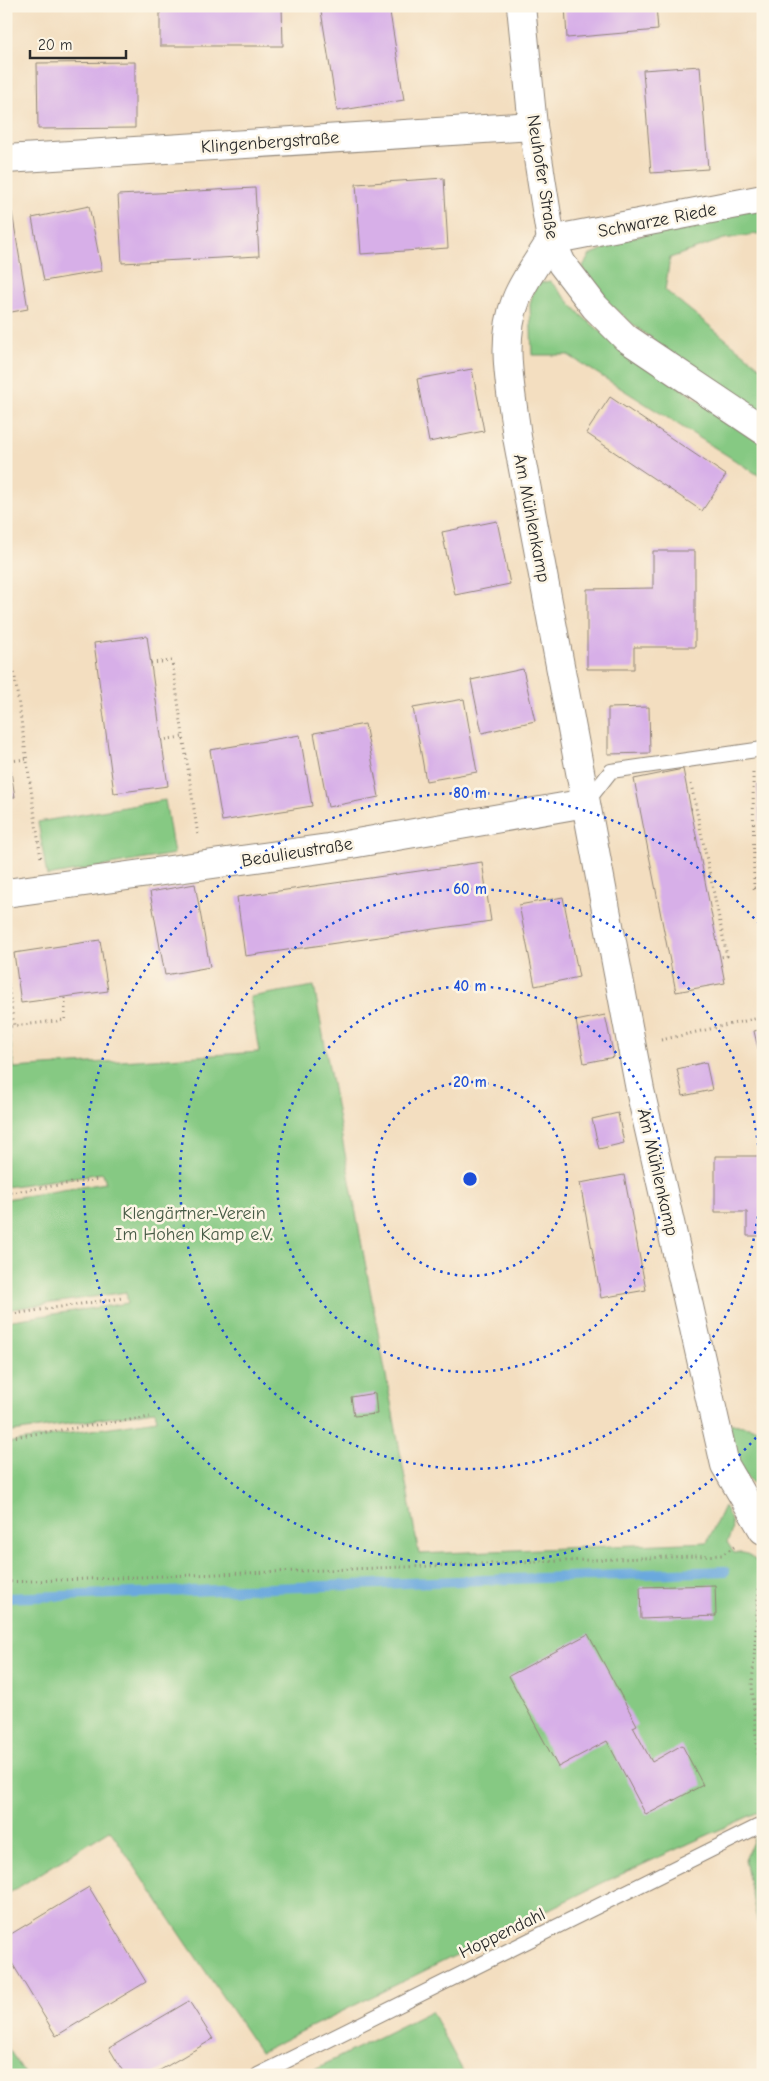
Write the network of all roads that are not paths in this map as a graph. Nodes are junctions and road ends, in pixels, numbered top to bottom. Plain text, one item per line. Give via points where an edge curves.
1 (521, 6) edge
2 (533, 126) junction
3 (6, 159) edge
4 (763, 199) edge
5 (551, 240) junction
6 (763, 430) edge
7 (758, 750) edge
8 (586, 803) junction
9 (6, 893) edge
10 (762, 1541) edge
11 (763, 1824) edge
12 (258, 2075) edge

1 - 2 street, Neuhofer Straße
2 - 3 street, Klingenbergstraße
2 - 5 street, Neuhofer Straße
4 - 5 street, Schwarze Riede
5 - 6 street, Neuhofer Straße via 562,264 595,307 626,338
5 - 8 street, Am Mühlenkamp via 516,300 508,334 508,354 517,437
7 - 8 lane via 612,771
8 - 9 street, Beaulieustraße via 328,848
8 - 10 street, Am Mühlenkamp via 631,1046 725,1465
11 - 12 lane, Hoppendahl

